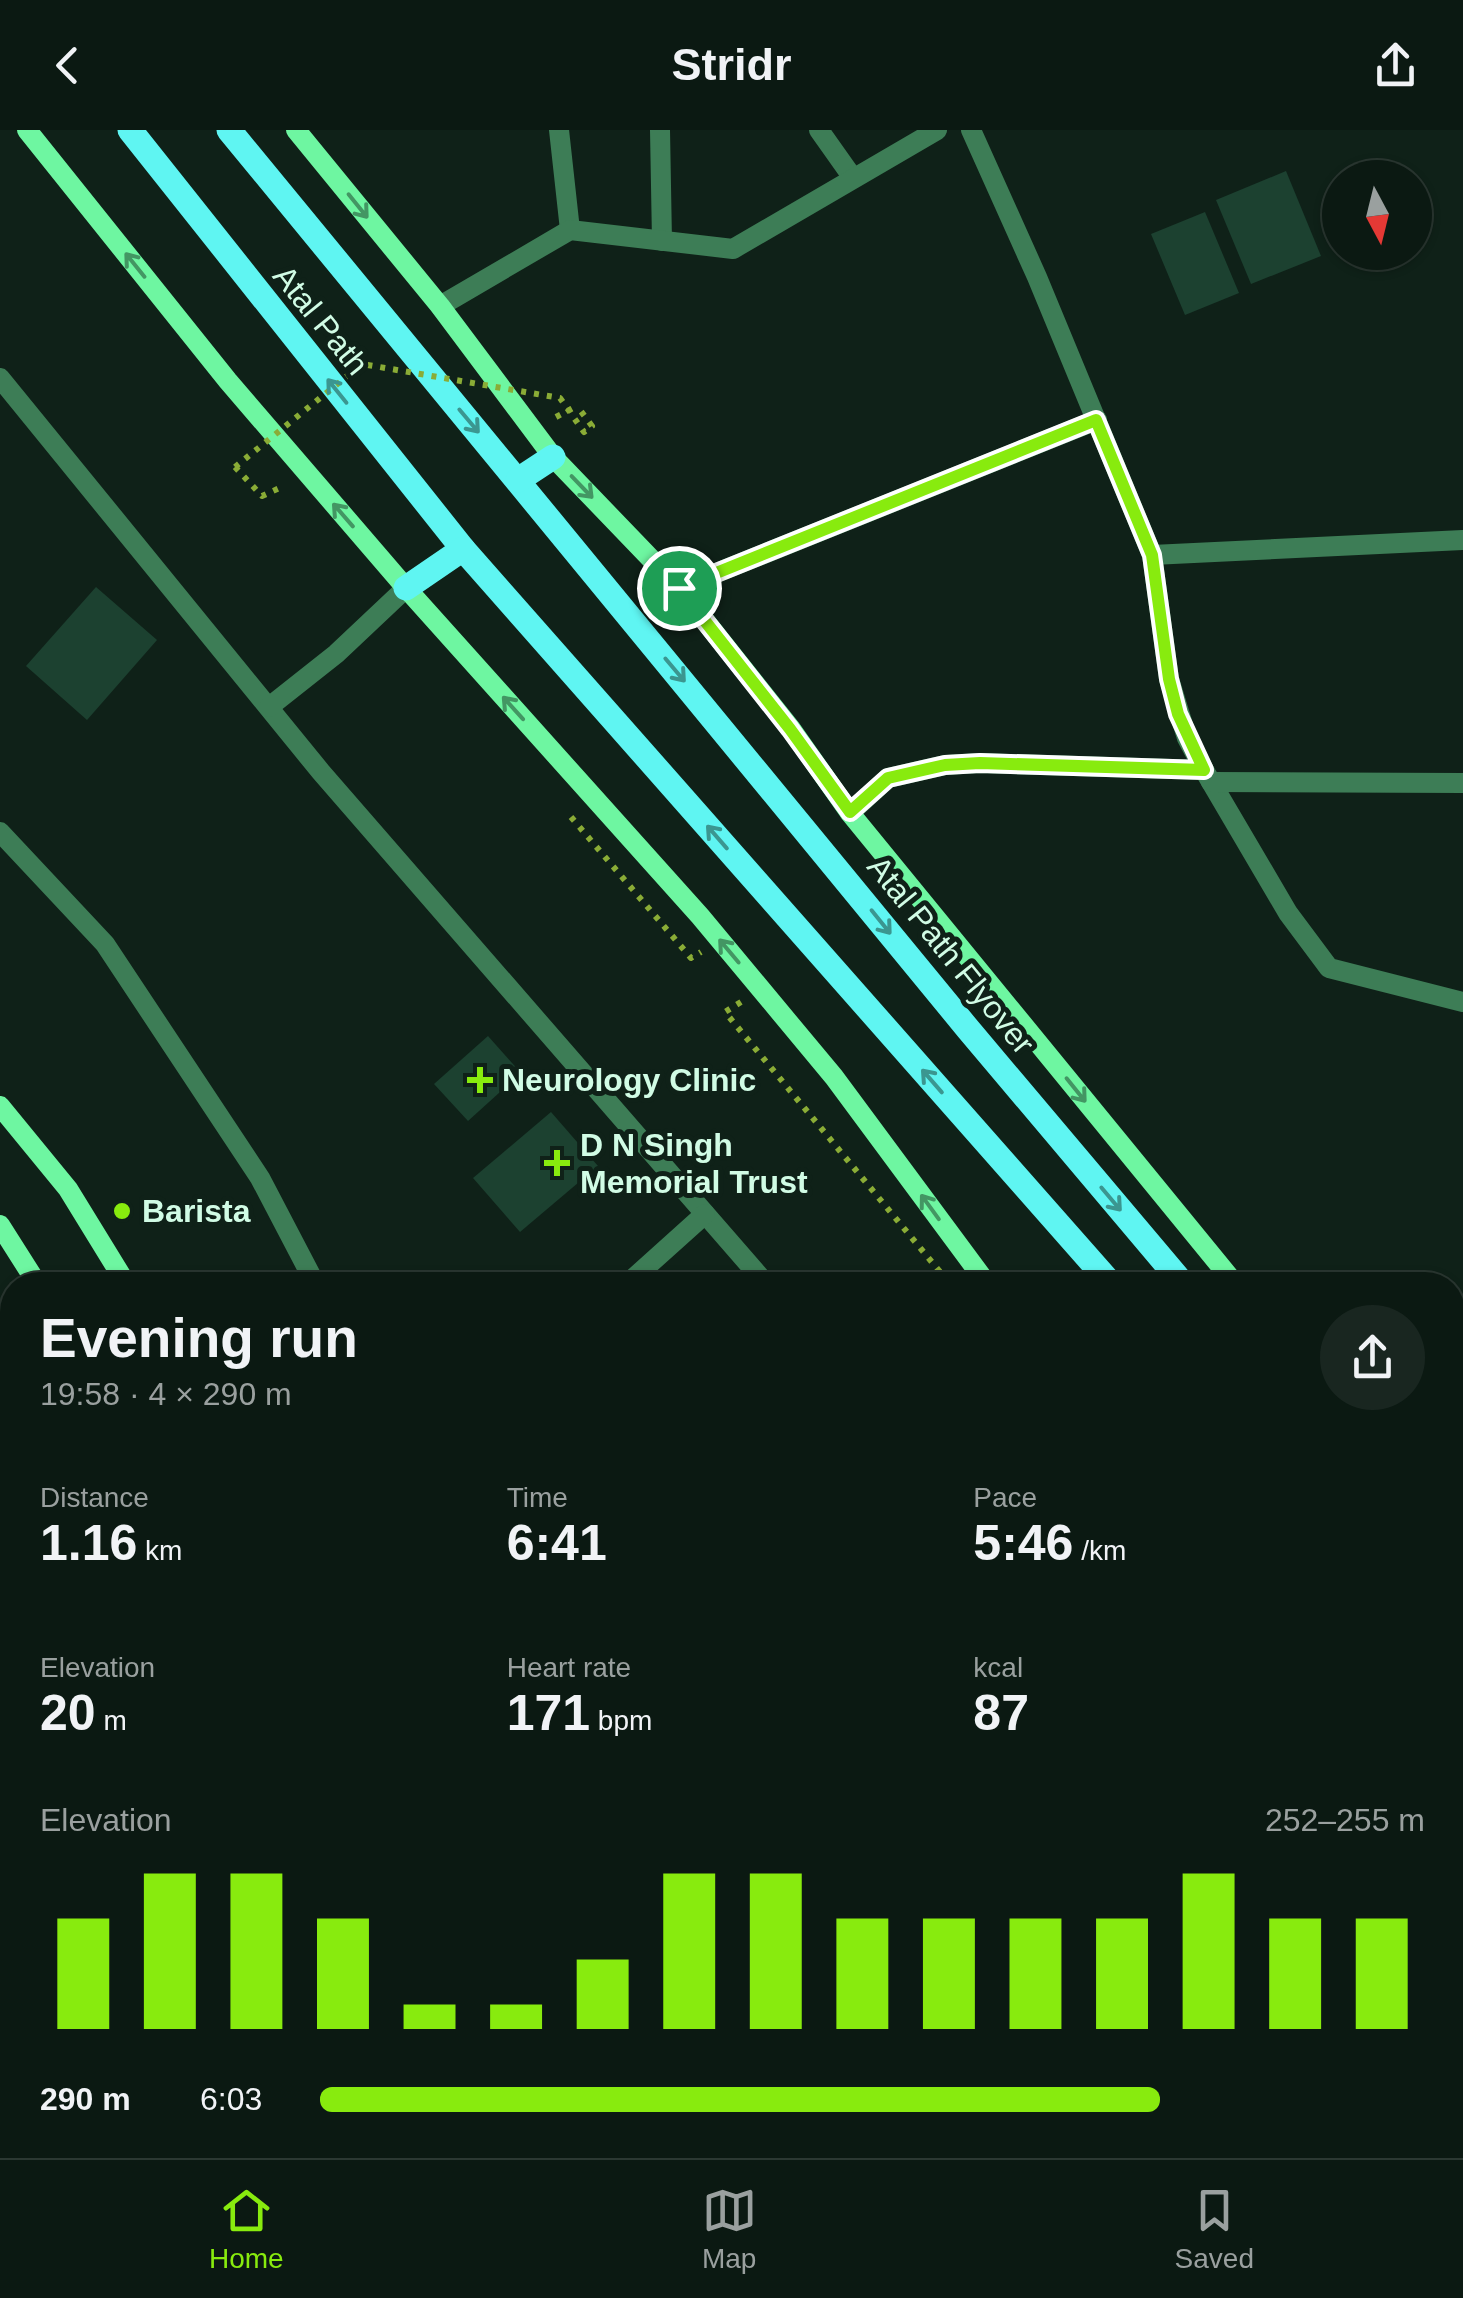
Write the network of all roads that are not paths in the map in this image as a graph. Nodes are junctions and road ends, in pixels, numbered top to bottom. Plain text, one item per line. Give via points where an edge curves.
1 (27, 130) edge
2 (130, 130) edge
3 (229, 130) edge
4 (296, 130) edge
5 (559, 130) edge
6 (660, 130) edge
7 (819, 130) edge
8 (937, 130) edge
9 (970, 130) edge
10 (853, 178) junction
11 (570, 230) junction
12 (662, 241) junction
13 (440, 306) junction
14 (0, 378) edge
15 (1096, 420) junction
16 (553, 457) junction
17 (518, 480) junction
18 (1463, 540) edge
19 (463, 549) junction
20 (1152, 555) junction
21 (406, 588) junction
22 (679, 588) junction
23 (269, 707) junction
24 (1208, 776) junction
25 (1463, 784) edge
26 (850, 812) junction
27 (0, 832) edge
28 (1463, 1002) edge
29 (0, 1106) edge
30 (705, 1214) junction
31 (0, 1225) edge
32 (30, 1272) edge
33 (119, 1272) edge
34 (309, 1272) edge
35 (640, 1272) edge
36 (756, 1272) edge
37 (978, 1272) edge
38 (1101, 1272) edge
39 (1173, 1272) edge
40 (1225, 1272) edge

21 -> 1 street via 228,382
19 -> 2 main road, Atal Path
3 -> 17 main road, Atal Path
4 -> 13 street
5 - 11 street
6 - 12 street
7 - 10 street
8 - 10 street
9 - 15 street
10 - 12 street via 733,249
11 - 12 street
11 - 13 street
13 - 16 street
14 - 23 street
15 - 20 street
15 - 22 street
16 - 17 main road
16 -> 22 street
17 -> 39 main road, Atal Path Flyover
18 - 20 street
19 - 21 main road
38 -> 19 main road
20 - 24 street via 1169,679
21 - 23 street
37 -> 21 street via 834,1077 700,916
22 - 26 street
23 - 30 street
24 - 25 street
24 - 26 street via 945,765 888,778
24 - 28 street via 1288,913 1329,968
26 -> 40 street
27 - 34 street via 105,944 260,1178
29 - 33 street via 68,1189
30 - 35 street
30 - 36 street
31 - 32 street

